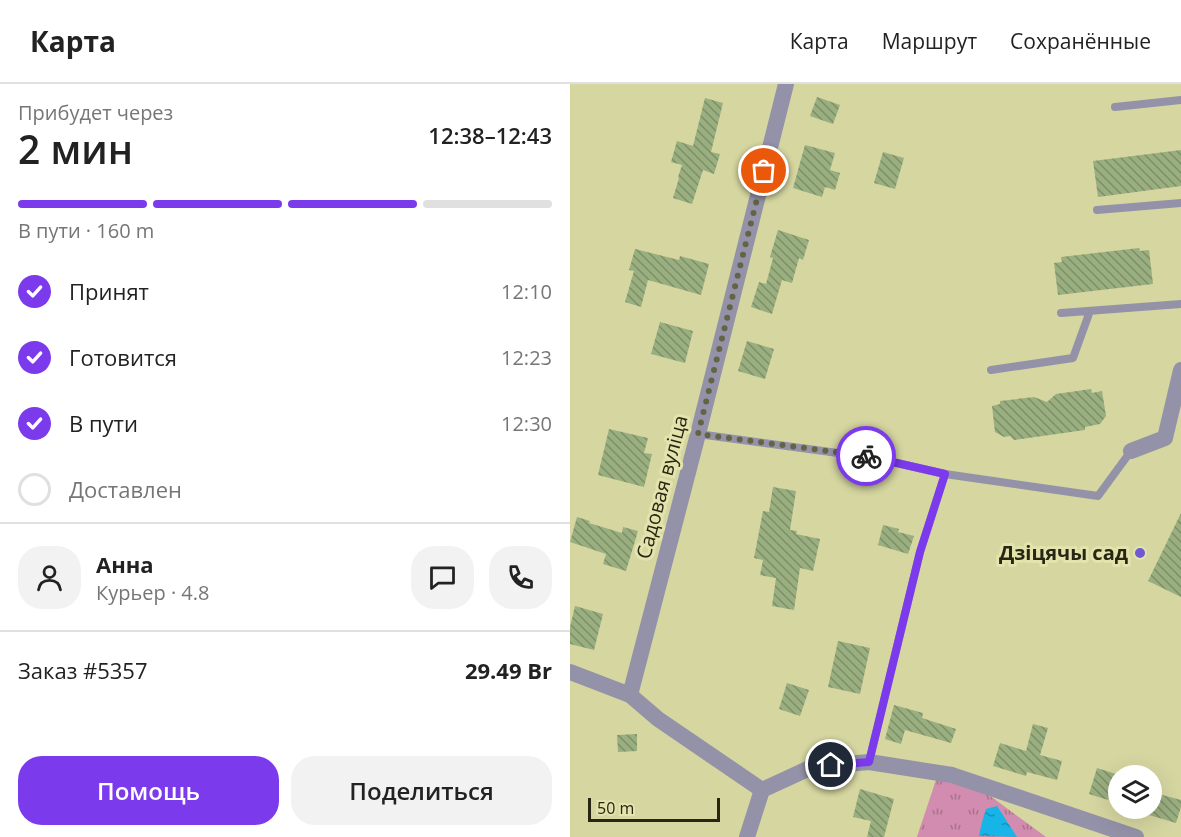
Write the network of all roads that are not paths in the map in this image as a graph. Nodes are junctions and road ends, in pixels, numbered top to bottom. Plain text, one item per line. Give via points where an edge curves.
1 (786, 84) edge
2 (1181, 100) edge
3 (1115, 106) dead end
4 (1181, 203) edge
5 (1097, 210) dead end
6 (1181, 304) edge
7 (1090, 311) junction
8 (1061, 313) dead end
9 (991, 370) dead end
10 (1181, 370) edge
11 (698, 434) junction
12 (1131, 451) joint
13 (945, 474) junction
14 (570, 672) edge
15 (630, 695) junction
16 (869, 762) junction
17 (762, 790) junction
18 (747, 837) edge
19 (1136, 837) edge

1 - 11 street, Садовая вуліца
2 - 3 lane
4 - 5 lane
6 - 7 lane
7 - 8 lane
7 - 9 lane via 1073,358
10 - 12 street via 1165,438
11 - 13 lane via 876,458
11 - 15 street, Садовая вуліца
12 - 13 lane via 1098,496
13 - 16 lane via 920,552
14 - 15 street
15 - 17 street via 658,719
16 - 17 street via 812,767
16 - 19 street via 952,775
17 - 18 street

